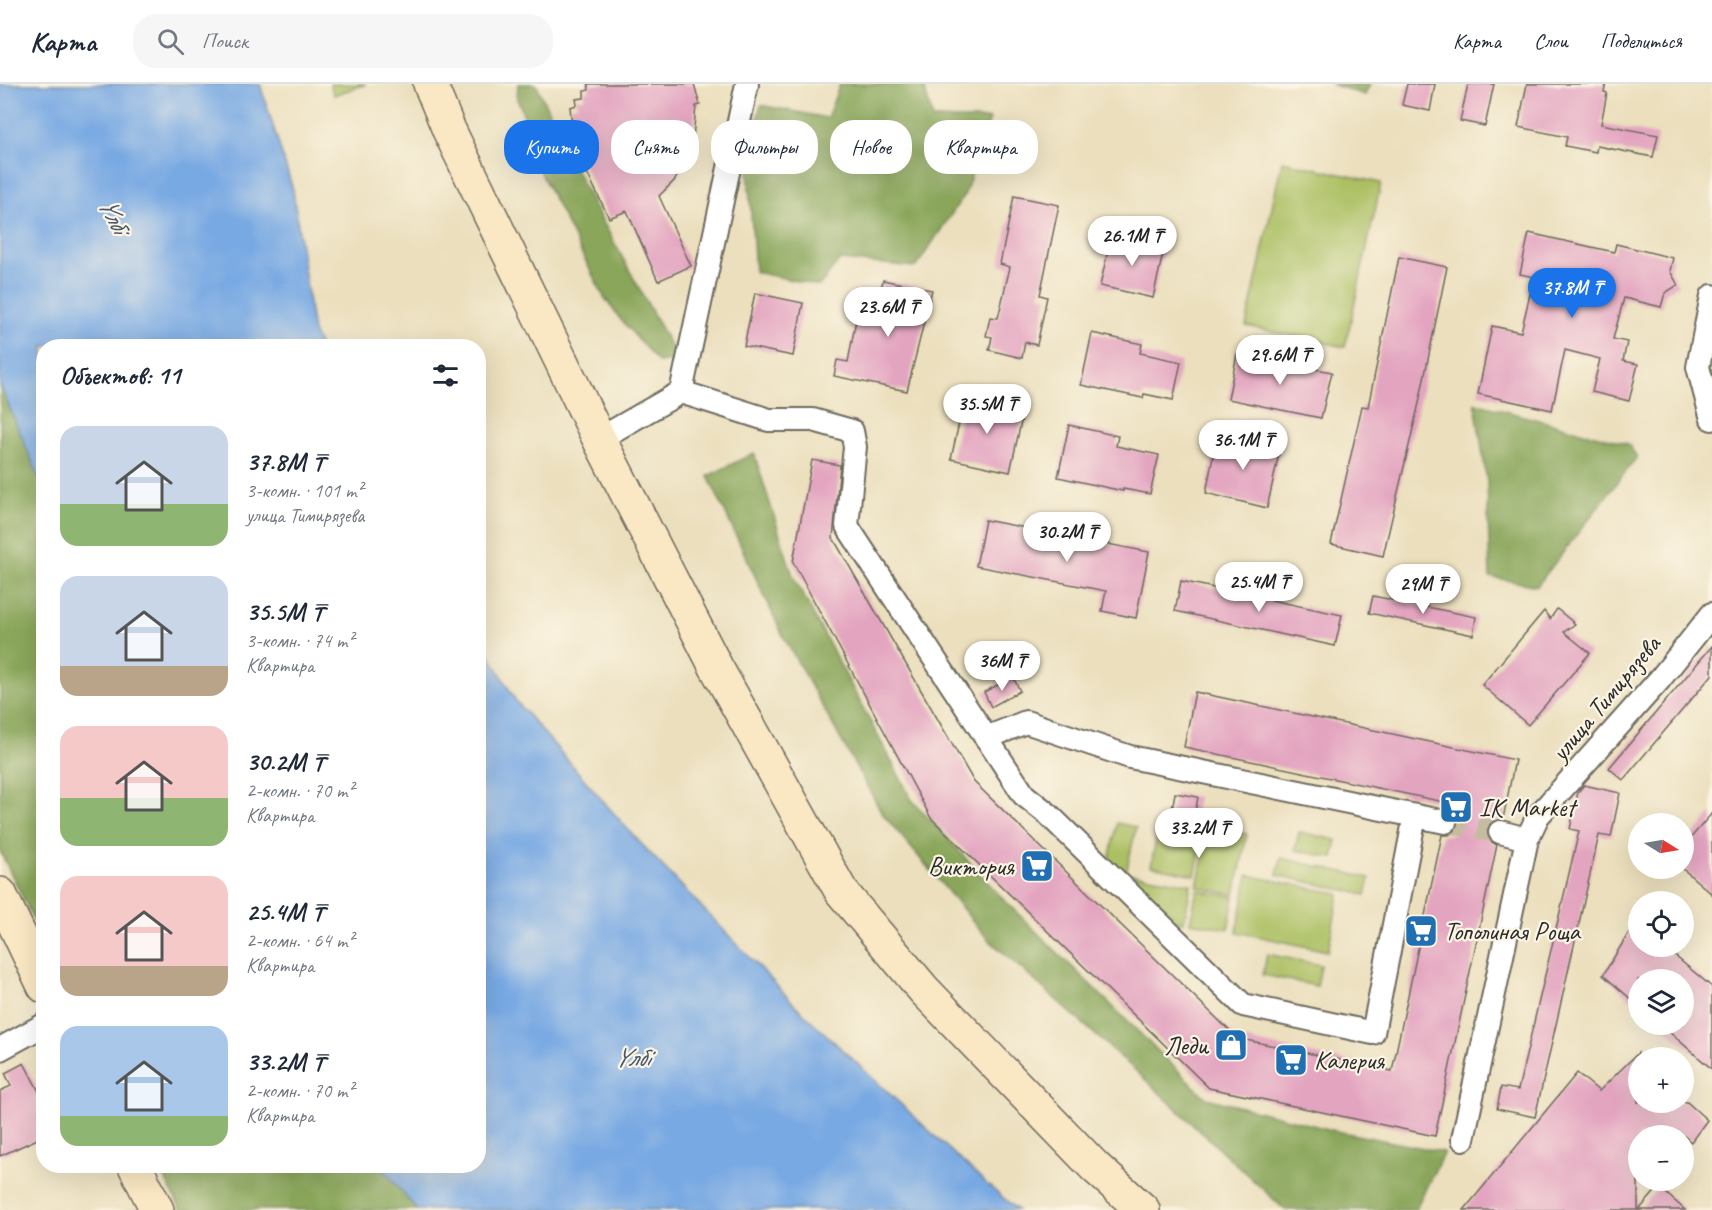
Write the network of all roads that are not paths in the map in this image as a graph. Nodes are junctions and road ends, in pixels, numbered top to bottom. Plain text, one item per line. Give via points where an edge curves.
1 (430, 84) edge
2 (747, 84) edge
3 (1712, 296) edge
4 (681, 392) junction
5 (1712, 418) edge
6 (599, 439) junction
7 (1712, 614) edge
8 (986, 738) junction
9 (1415, 816) junction
10 (1445, 822) tunnel mouth
11 (1500, 832) tunnel mouth
12 (1527, 839) junction
13 (0, 894) edge
14 (36, 969) edge
15 (36, 1029) edge
16 (0, 1049) edge
17 (1464, 1139) dead end
18 (138, 1173) edge
19 (157, 1210) edge
20 (1143, 1210) edge

1 - 6 main road
2 - 4 street
3 - 5 street via 1698,367
4 - 6 street
4 - 8 street via 770,420 813,420 852,431 855,447 848,526
6 - 20 main road via 716,667 841,891 924,990 1095,1167
7 - 12 street, улица Тимирязева via 1660,679 1538,816
8 - 9 street via 1026,722 1130,757
8 - 9 street via 1024,795 1243,1005 1373,1032
9 - 10 street
11 - 12 street
12 - 17 street, улица Тимирязева
13 - 14 main road
15 - 16 street
18 - 19 main road

